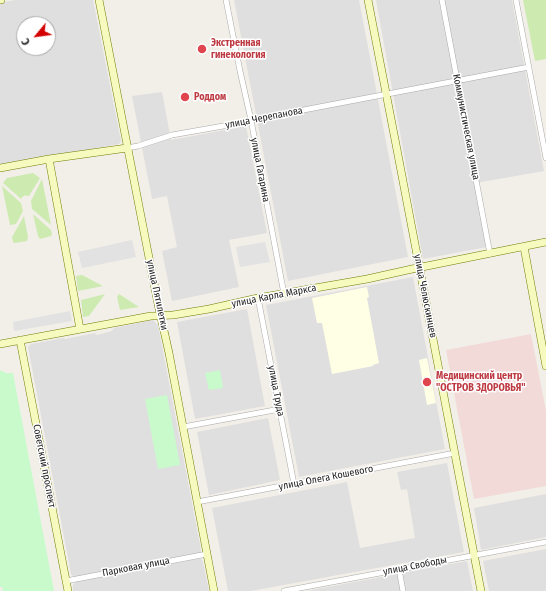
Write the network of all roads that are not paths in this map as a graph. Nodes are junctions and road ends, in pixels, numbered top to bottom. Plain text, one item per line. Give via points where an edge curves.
1 (99, 0) edge
2 (226, 0) edge
3 (368, 0) edge
4 (442, 0) edge
5 (516, 0) edge
6 (529, 67) junction
7 (457, 81) junction
8 (386, 94) junction
9 (251, 120) junction
10 (127, 148) junction
11 (546, 158) edge
12 (49, 159) junction
13 (0, 168) edge
14 (546, 242) edge
15 (524, 246) junction
16 (490, 254) junction
17 (420, 268) junction
18 (284, 294) junction
19 (258, 298) junction
20 (160, 316) junction
21 (80, 329) junction
22 (20, 340) junction
23 (0, 344) edge
24 (546, 366) edge
25 (280, 409) junction
26 (183, 427) junction
27 (455, 453) junction
28 (294, 484) junction
29 (197, 502) junction
30 (546, 542) edge
31 (207, 554) junction
32 (475, 555) junction
33 (399, 570) junction
34 (66, 581) junction
35 (68, 591) edge
36 (214, 591) edge
37 (284, 591) edge
38 (403, 591) edge
39 (481, 591) edge

1 - 10 main road, улица Пятилетки
2 - 9 street, улица Гагарина
3 - 8 main road, улица Челюскинцев
4 - 7 street, Коммунистическая улица
5 - 6 street
6 - 7 street, улица Черепанова
6 - 11 street
7 - 8 street, улица Черепанова
7 - 16 street, Коммунистическая улица
8 - 9 street, улица Черепанова
8 - 17 main road, улица Челюскинцев
9 - 10 street, улица Черепанова via 172,135
9 - 18 street, улица Гагарина
10 - 12 main road, улица Черепанова
10 - 20 main road, улица Пятилетки
12 - 13 main road, улица Черепанова
12 - 21 main road
14 - 15 main road, улица Карла Маркса
15 - 16 main road, улица Карла Маркса
15 - 24 main road
16 - 17 main road, улица Карла Маркса
17 - 18 main road, улица Карла Маркса
17 - 27 main road, улица Челюскинцев
18 - 19 main road, улица Карла Маркса
19 - 20 main road, улица Карла Маркса
19 - 25 street, улица Труда
20 - 21 main road, улица Карла Маркса
20 - 26 main road, улица Пятилетки
21 - 22 main road, улица Карла Маркса
22 - 23 main road, улица Карла Маркса
22 - 34 main road, Советский проспект
25 - 26 street
25 - 28 street, улица Труда
26 - 29 main road, улица Пятилетки
27 - 28 street, улица Олега Кошевого
27 - 32 main road, улица Челюскинцев
28 - 29 street, улица Олега Кошевого
29 - 31 main road, улица Пятилетки
30 - 32 street, улица Свободы
31 - 34 street, Парковая улица
31 - 36 main road, улица Пятилетки
32 - 33 street, улица Свободы
32 - 39 main road, улица Челюскинцев
33 - 37 street, улица Свободы
33 - 38 street
34 - 35 main road, Советский проспект

